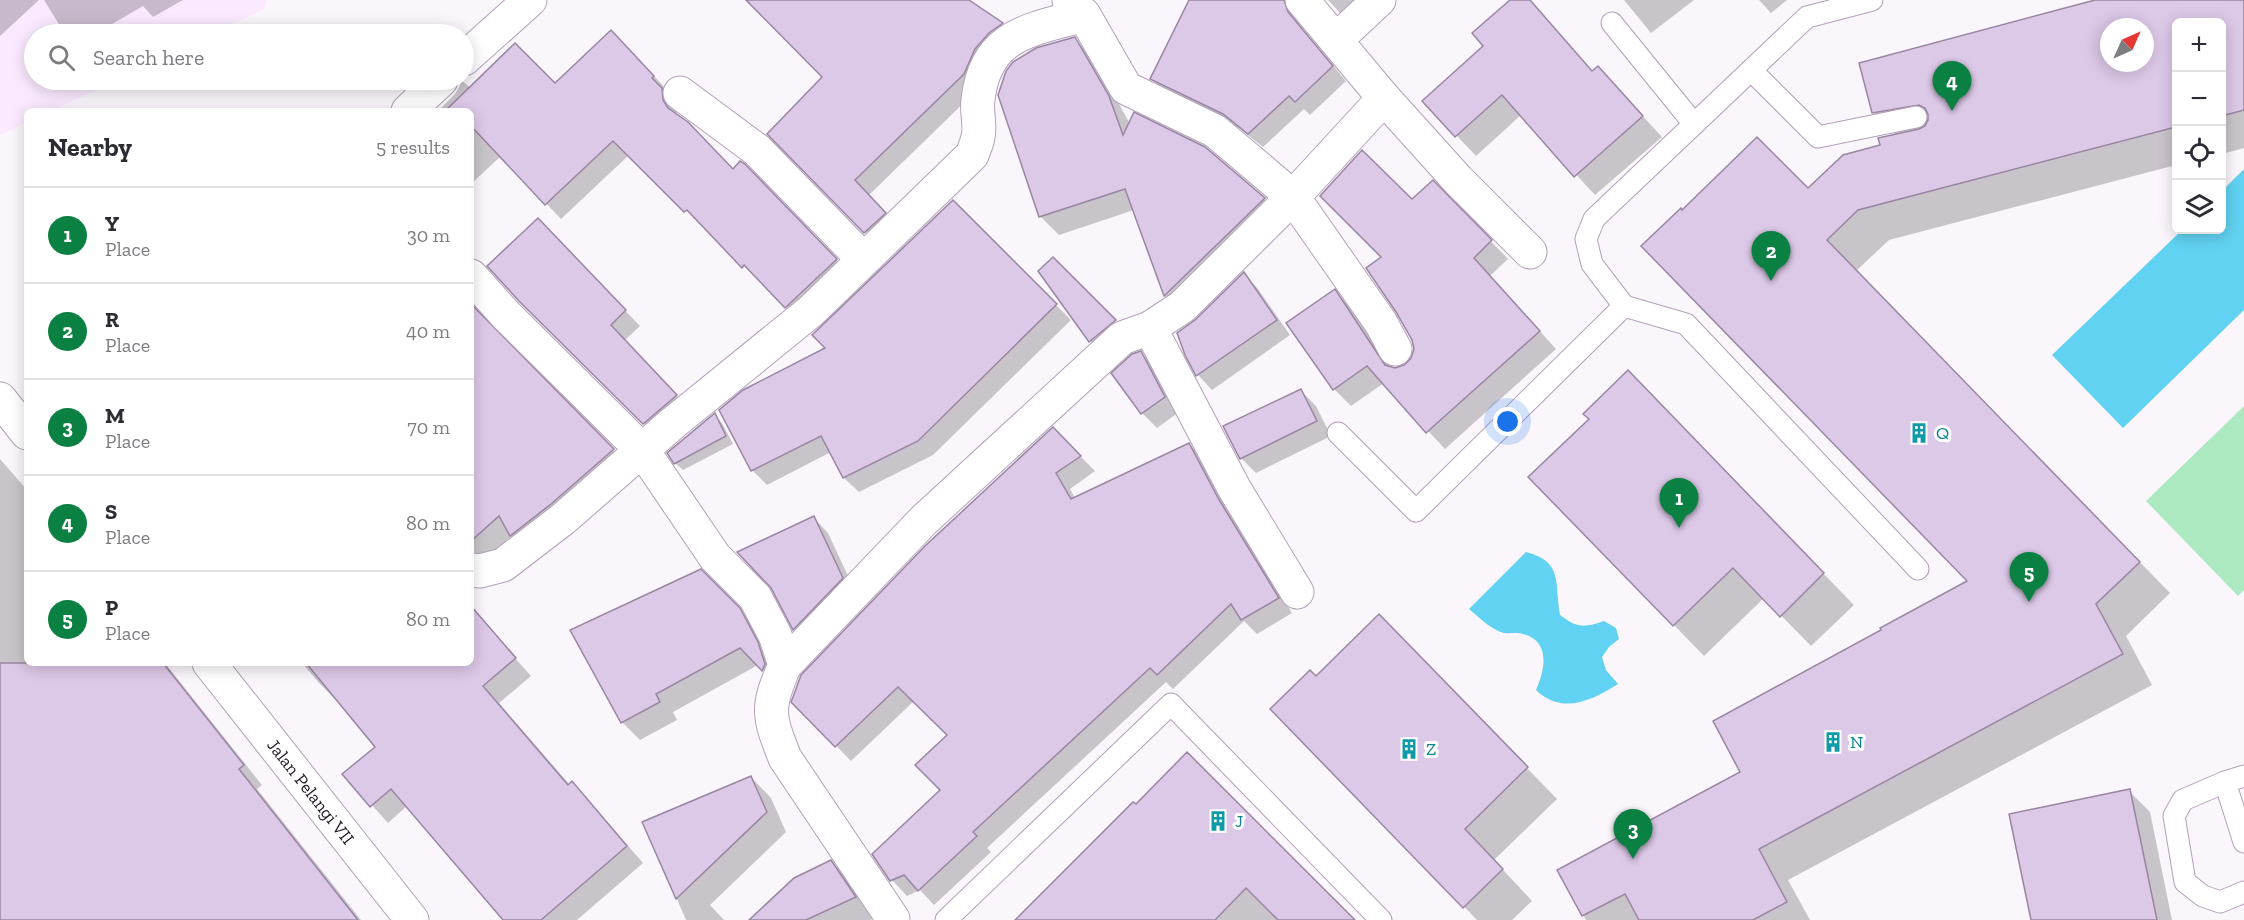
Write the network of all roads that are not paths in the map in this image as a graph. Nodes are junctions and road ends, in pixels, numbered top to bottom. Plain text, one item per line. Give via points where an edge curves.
1 (530, 0) edge
2 (1302, 0) edge
3 (1379, 0) edge
4 (1872, 0) edge
5 (1076, 8) edge
6 (1612, 22) dead end
7 (1336, 40) junction
8 (474, 50) edge
9 (1751, 70) junction
10 (430, 90) edge
11 (680, 93) dead end
12 (1384, 98) junction
13 (411, 108) edge
14 (1916, 117) dead end
15 (1694, 124) junction
16 (1293, 197) junction
17 (1530, 252) dead end
18 (863, 259) junction
19 (474, 279) edge
20 (1624, 306) junction
21 (1150, 328) junction
22 (1395, 349) dead end
23 (0, 399) edge
24 (24, 429) edge
25 (1338, 433) dead end
26 (643, 451) junction
27 (1918, 569) dead end
28 (474, 570) edge
29 (1297, 592) dead end
30 (211, 666) edge
31 (785, 666) junction
32 (2234, 779) edge
33 (2244, 842) edge
34 (2244, 892) edge
35 (893, 919) edge
36 (412, 920) edge
37 (946, 920) edge
38 (1381, 920) edge

1 - 8 street
2 - 7 street
3 - 7 street
4 - 9 lane via 1807,17
5 - 16 street via 1126,88 1215,130
5 - 18 street via 1000,47 984,69 977,101 979,136 972,155
6 - 15 lane
7 - 12 street
9 - 14 lane via 1818,137
9 - 15 lane
10 - 13 street
11 - 18 street via 757,150
12 - 16 street
12 - 17 street
15 - 20 lane via 1594,219 1586,239 1592,264
16 - 21 street via 1182,307
16 - 22 street
18 - 26 street via 811,310
19 - 26 street
20 - 25 lane via 1416,511
20 - 27 lane via 1686,324
21 - 29 street via 1234,488
21 - 31 street via 1122,338 924,520
23 - 24 street
26 - 28 street via 503,565
26 - 31 street via 715,557 754,597 775,635
30 - 36 street, Jalan Pelangi VII
31 - 35 street via 773,693 771,713 785,758
32 - 33 lane
32 - 34 lane via 2183,800 2174,816 2185,882 2203,896 2220,902
37 - 38 lane via 1170,704

